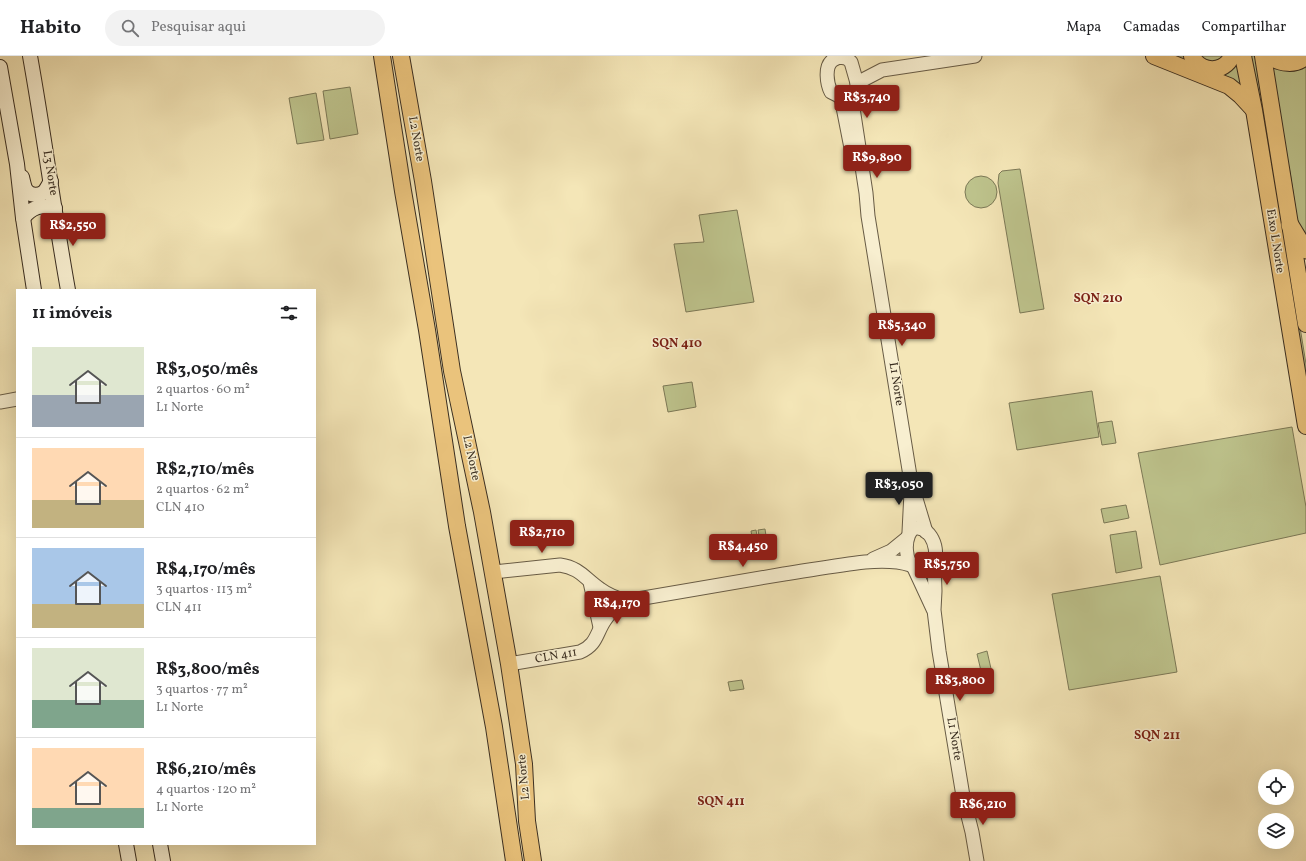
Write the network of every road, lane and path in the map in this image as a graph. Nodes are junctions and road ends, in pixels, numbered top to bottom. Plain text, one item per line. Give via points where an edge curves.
1 (30, 56) edge
2 (382, 56) edge
3 (402, 56) edge
4 (974, 56) edge
5 (1154, 56) edge
6 (1192, 56) edge
7 (1232, 56) edge
8 (1243, 56) edge
9 (1263, 56) edge
10 (1270, 56) edge
11 (1305, 56) edge
12 (832, 58) edge
13 (848, 60) edge
14 (0, 67) edge
15 (882, 70) junction
16 (857, 82) junction
17 (846, 96) junction
18 (1254, 110) junction
19 (17, 164) junction
20 (51, 181) junction
21 (55, 208) junction
22 (23, 218) junction
23 (1290, 225) junction
24 (1306, 250) edge
25 (34, 289) edge
26 (68, 289) edge
27 (1306, 324) edge
28 (16, 399) edge
29 (0, 402) edge
30 (1306, 426) edge
31 (911, 482) junction
32 (482, 512) junction
33 (456, 515) junction
34 (926, 532) junction
35 (908, 535) junction
36 (865, 562) junction
37 (934, 562) junction
38 (912, 566) junction
39 (494, 572) junction
40 (590, 582) junction
41 (626, 601) junction
42 (934, 610) junction
43 (600, 628) junction
44 (509, 664) junction
45 (494, 727) junction
46 (519, 727) junction
47 (963, 796) junction
48 (126, 845) edge
49 (160, 845) edge
50 (129, 861) edge
51 (163, 861) edge
52 (514, 861) edge
53 (533, 861) edge
54 (969, 861) edge
55 (977, 861) edge

1 - 20 main road, L3 Norte
2 - 33 main road, L2 Norte
3 - 32 main road, L2 Norte via 452,371
4 - 15 street
5 - 18 main road via 1229,86
6 - 7 main road via 1198,65 1210,70 1224,66
8 - 18 main road, Eixo L Norte
9 - 23 main road, Eixo L Norte
10 - 11 highway via 1286,63
12 - 13 street
12 - 17 street via 828,67 828,86 831,92
13 - 15 street
13 - 16 street
14 - 19 main road
15 - 16 street
16 - 17 street via 855,92
17 - 31 street, L1 Norte via 860,194 868,216
18 - 30 main road, Eixo L Norte
19 - 20 main road via 26,190 30,194 41,194
19 - 22 main road
20 - 21 main road, L3 Norte
21 - 22 main road via 38,207
21 - 26 main road, L3 Norte
22 - 25 main road
23 - 24 highway
23 - 27 main road, Eixo L Norte
28 - 29 street
31 - 34 street, L1 Norte
31 - 35 street, L1 Norte
32 - 33 main road
32 - 39 main road, L2 Norte
33 - 45 main road, L2 Norte
34 - 35 street via 917,528
34 - 37 street via 934,543
35 - 36 street via 891,551
35 - 38 street via 907,554
36 - 38 street via 885,561
36 - 41 street
37 - 38 street via 925,569
37 - 42 street, L1 Norte
38 - 42 street, L1 Norte
39 - 40 street via 560,565 574,568
39 - 44 main road, L2 Norte
40 - 41 street via 607,594
40 - 43 street
41 - 43 street, CLN 411 via 610,613
42 - 47 street, L1 Norte
43 - 44 street, CLN 411 via 592,645 580,652
44 - 46 main road, L2 Norte
45 - 46 main road
45 - 52 main road, L2 Norte
46 - 53 main road, L2 Norte
47 - 54 street, L1 Norte
47 - 55 street, L1 Norte
48 - 50 main road
49 - 51 main road

